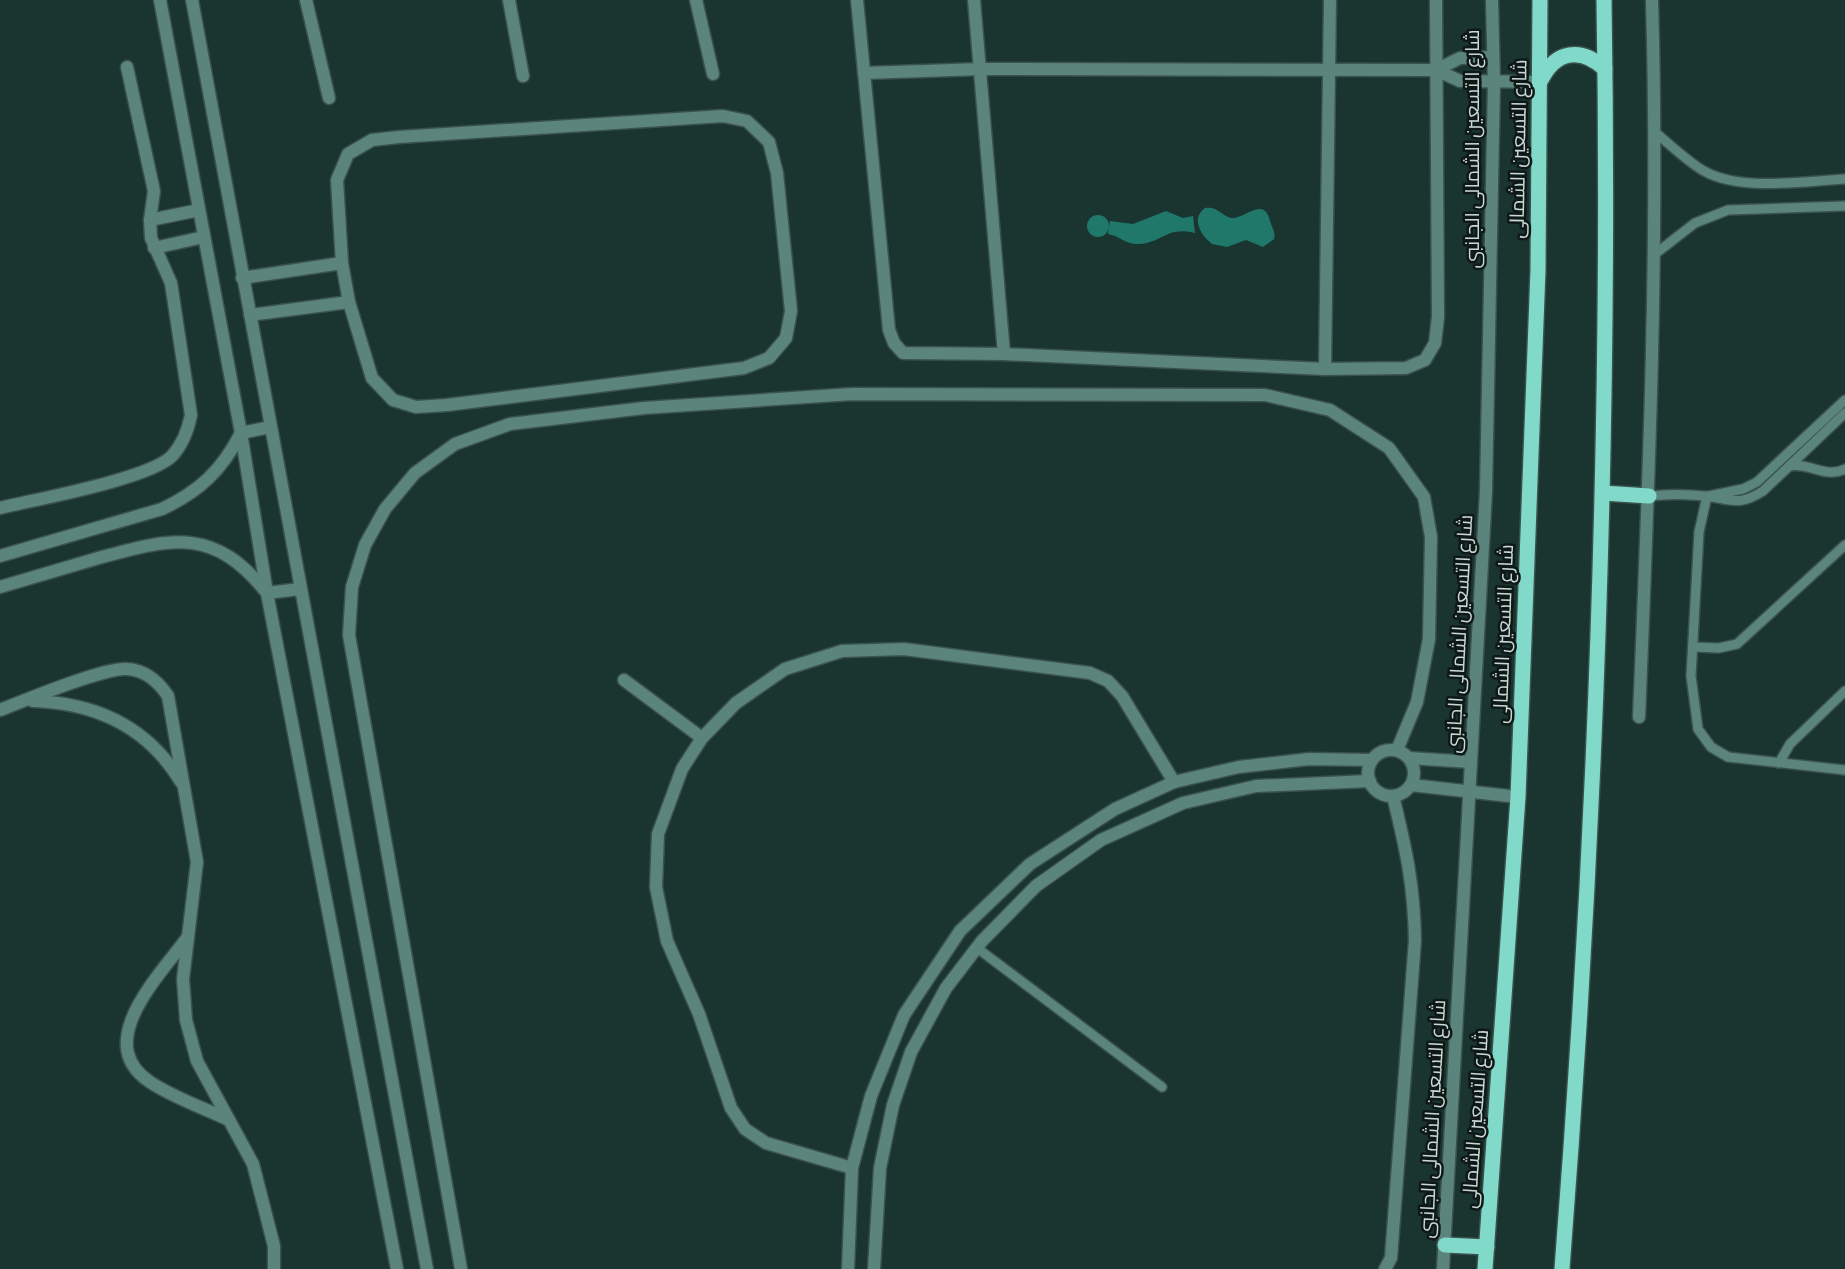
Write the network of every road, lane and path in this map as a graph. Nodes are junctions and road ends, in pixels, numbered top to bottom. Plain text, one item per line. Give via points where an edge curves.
1 (160, 0) edge
2 (192, 0) edge
3 (306, 0) edge
4 (509, 0) edge
5 (696, 0) edge
6 (858, 0) edge
7 (974, 0) edge
8 (1330, 0) edge
9 (1436, 0) edge
10 (1492, 0) edge
11 (1540, 0) edge
12 (1604, 0) edge
13 (1652, 0) edge
14 (1493, 57) junction
15 (127, 67) dead end
16 (982, 69) junction
17 (1330, 69) junction
18 (1605, 69) junction
19 (1436, 70) junction
20 (864, 73) junction
21 (713, 74) dead end
22 (523, 76) dead end
23 (1494, 82) junction
24 (1540, 82) junction
25 (329, 98) dead end
26 (1656, 133) junction
27 (1845, 179) edge
28 (1845, 206) edge
29 (199, 210) junction
30 (150, 220) junction
31 (204, 237) junction
32 (154, 248) junction
33 (1655, 254) junction
34 (342, 263) junction
35 (242, 278) junction
36 (349, 302) junction
37 (249, 315) junction
38 (1004, 354) junction
39 (1325, 369) junction
40 (1845, 400) edge
41 (1845, 413) edge
42 (270, 427) junction
43 (241, 433) junction
44 (1789, 466) junction
45 (1845, 468) edge
46 (1603, 493) junction
47 (1649, 496) junction
48 (1707, 496) junction
49 (0, 508) edge
50 (1845, 545) edge
51 (0, 556) edge
52 (0, 587) edge
53 (300, 589) junction
54 (267, 593) junction
55 (1693, 647) junction
56 (624, 680) dead end
57 (1845, 691) edge
58 (26, 701) junction
59 (0, 710) edge
60 (1640, 717) dead end
61 (702, 738) junction
62 (1397, 750) junction
63 (1409, 758) junction
64 (1372, 760) junction
65 (1471, 762) junction
66 (1779, 763) junction
67 (1845, 770) edge
68 (1370, 781) junction
69 (1174, 782) junction
70 (1411, 785) junction
71 (184, 788) junction
72 (1470, 793) junction
73 (1393, 796) junction
74 (1518, 797) junction
75 (188, 937) junction
76 (977, 948) junction
77 (1162, 1087) dead end
78 (230, 1120) junction
79 (852, 1168) junction
80 (1445, 1245) junction
81 (1487, 1247) junction
82 (274, 1269) edge
83 (398, 1269) edge
84 (427, 1269) edge
85 (461, 1269) edge
86 (848, 1269) edge
87 (874, 1269) edge
88 (1385, 1269) edge
89 (1443, 1269) edge
90 (1485, 1269) edge
91 (1562, 1269) edge

1 - 29 street
2 - 35 street
3 - 25 street
4 - 22 street
5 - 21 street
6 - 20 street
7 - 16 street
8 - 17 street
9 - 19 street
10 - 14 street, شارع التسعين الشمالى الجانبى
11 - 24 main road, شارع التسعين الشمالى
12 - 18 main road
13 - 26 street
14 - 19 street via 1460,58
14 - 23 street, شارع التسعين الشمالى الجانبى
15 - 30 street via 152,181 154,201
16 - 17 street
16 - 20 street
16 - 38 street
17 - 19 street
17 - 39 street
18 - 24 main road via 1593,58 1577,54 1561,57 1547,67
18 - 46 main road
19 - 23 street via 1460,81
19 - 39 street via 1435,343 1425,360 1406,368
20 - 38 street via 889,330 894,344 903,353
23 - 24 street
23 - 65 street, شارع التسعين الشمالى الجانبى via 1486,491
24 - 74 main road, شارع التسعين الشمالى via 1538,270
26 - 27 lane via 1700,169 1723,179 1748,183
26 - 33 street
28 - 33 lane via 1728,210 1695,223
29 - 30 street
29 - 31 street
30 - 32 street
31 - 32 street
31 - 43 street
32 - 49 street via 171,283 191,415 181,444 171,457 143,472
33 - 47 street
34 - 35 street
34 - 36 street
34 - 36 street via 337,180 348,154 372,140 723,116 747,121 769,142 777,173 791,311 786,338 769,358 744,368 416,406 393,400 372,378
35 - 37 street
36 - 37 street
37 - 42 street
38 - 39 street
40 - 48 lane via 1757,482
41 - 44 lane
42 - 43 street
42 - 53 street
43 - 51 street via 228,458 188,497 134,519
43 - 54 street
44 - 45 lane via 1804,464 1828,474
44 - 48 lane via 1749,500 1730,503
46 - 47 main road
46 - 91 main road via 1590,813
47 - 48 lane
47 - 60 street
48 - 55 lane via 1699,532
50 - 55 lane via 1737,644
52 - 54 street via 166,541 196,542 224,552 248,570
53 - 54 street
53 - 84 street
54 - 83 street
55 - 66 lane via 1694,710 1698,729 1711,747 1728,757
56 - 61 street
57 - 66 lane via 1790,744
58 - 59 street
58 - 71 street via 74,704 119,720 157,749
58 - 71 street via 115,669 151,677 168,696
61 - 69 street via 736,703 785,669 842,651 904,649 1090,673 1108,681 1122,696
61 - 79 street via 682,769 658,834 656,887 667,941 699,1014 731,1108 745,1129 766,1143
62 - 63 street
62 - 64 street via 1383,751
62 - 85 street via 1417,702 1429,639 1431,537 1426,507 1424,497 1389,448 1330,410 1265,395 852,394 644,408 510,423 455,444 415,473 385,509 366,545 352,587 349,635
63 - 65 street
63 - 70 street via 1414,771
64 - 68 street
64 - 69 street via 1309,759 1239,766
65 - 72 street, شارع التسعين الشمالى الجانبى
66 - 67 lane
68 - 73 street via 1379,792
68 - 76 street via 1256,786 1183,803 1101,840 1036,886
69 - 79 street via 1114,809 1030,864 960,931 904,1015 871,1096
70 - 72 street
70 - 73 street
71 - 75 street via 197,862
72 - 74 street
72 - 80 street, شارع التسعين الشمالى الجانبى
73 - 88 street via 1414,894 1415,940 1390,1258
74 - 81 main road, شارع التسعين الشمالى
75 - 78 street via 183,979 186,1020 197,1061
75 - 78 street via 129,1022 129,1056 150,1082
76 - 77 lane
76 - 87 street via 946,988 911,1052 892,1105 880,1168
78 - 82 street via 253,1164 274,1246
79 - 86 street
80 - 81 main road
80 - 89 street, شارع التسعين الشمالى الجانبى
81 - 90 main road, شارع التسعين الشمالى

